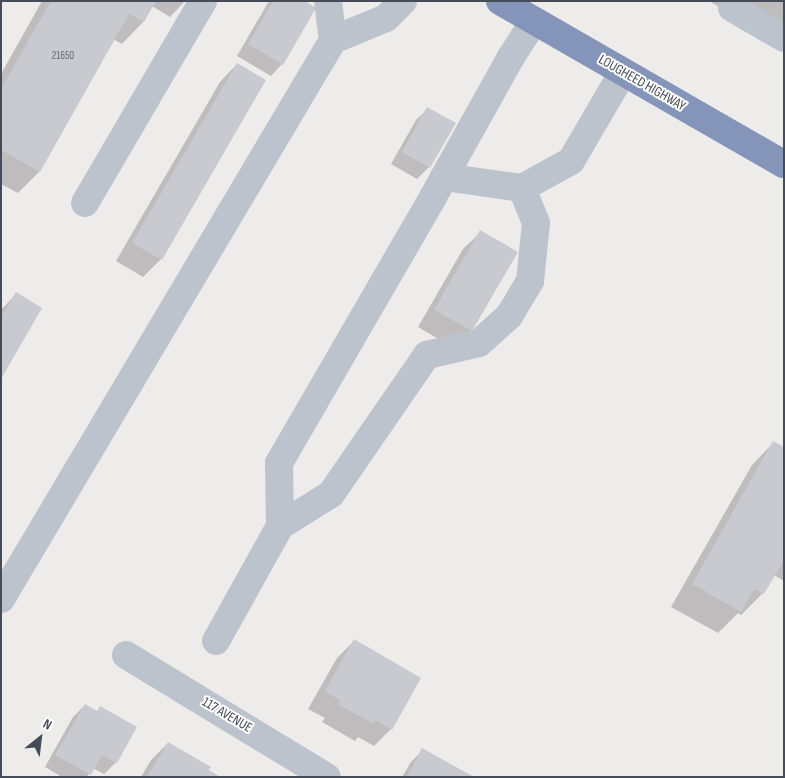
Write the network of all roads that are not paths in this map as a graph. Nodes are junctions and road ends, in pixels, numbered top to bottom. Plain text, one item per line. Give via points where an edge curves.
1 (203, 1) edge
2 (328, 1) edge
3 (403, 1) edge
4 (517, 8) edge
5 (732, 8) dead end
6 (784, 38) edge
7 (334, 40) junction
8 (623, 72) junction
9 (784, 164) edge
10 (444, 177) junction
11 (522, 188) junction
12 (85, 203) dead end
13 (280, 526) junction
14 (1, 599) edge
15 (216, 641) dead end
16 (126, 655) dead end
17 (327, 777) edge

1 - 12 street
2 - 7 street
3 - 7 street via 386,18
4 - 8 highway, LOUGHEED HIGHWAY
4 - 10 street via 511,57
5 - 6 street
7 - 14 street
8 - 9 highway, LOUGHEED HIGHWAY
8 - 11 street via 571,162
10 - 11 street
10 - 13 street via 279,463
11 - 13 street via 536,223 530,281 510,316 480,343 426,355 331,494
13 - 15 street
16 - 17 street, 117 AVENUE

